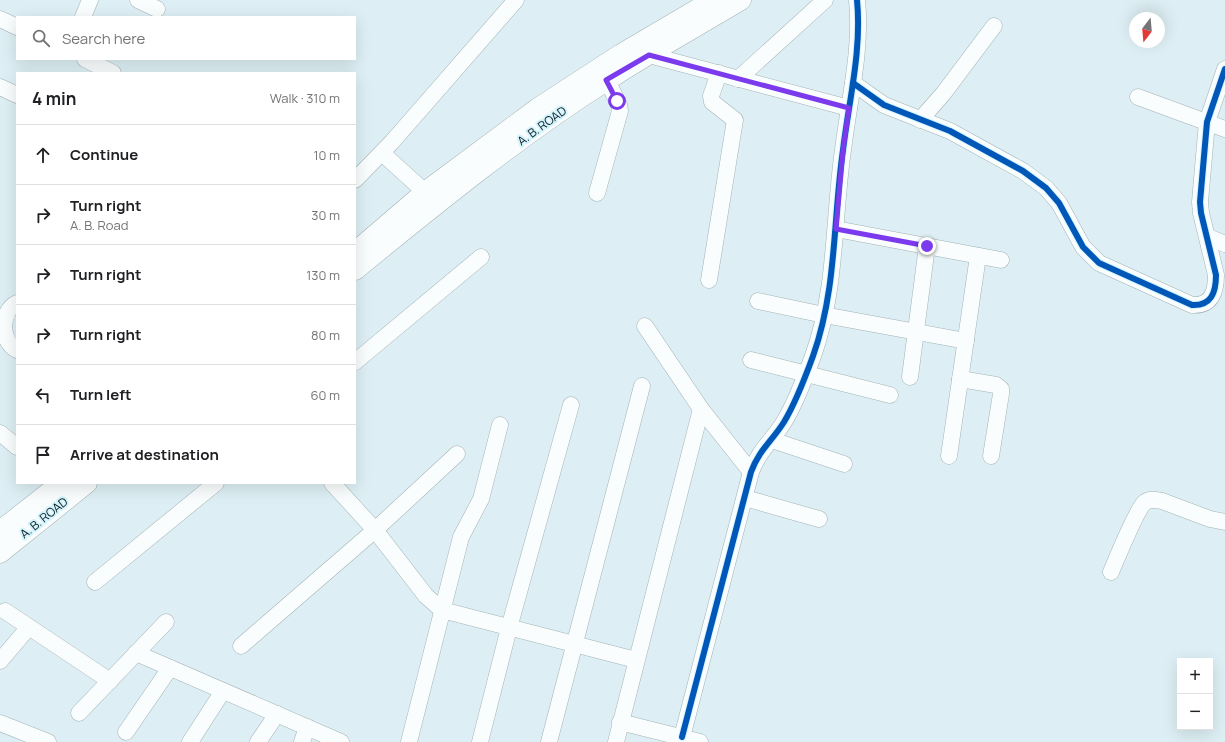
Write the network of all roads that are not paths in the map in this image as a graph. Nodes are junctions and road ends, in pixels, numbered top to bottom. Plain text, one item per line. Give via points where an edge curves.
1 (90, 0) edge
2 (138, 0) edge
3 (516, 0) edge
4 (713, 0) edge
5 (741, 0) edge
6 (825, 0) edge
7 (858, 0) edge
8 (157, 9) dead end
9 (83, 16) edge
10 (994, 26) dead end
11 (649, 55) junction
12 (87, 60) edge
13 (1225, 69) edge
14 (111, 72) edge
15 (718, 74) junction
16 (738, 79) junction
17 (606, 80) junction
18 (853, 83) junction
19 (0, 87) edge
20 (580, 89) junction
21 (16, 95) edge
22 (1138, 96) dead end
23 (849, 108) junction
24 (543, 114) junction
25 (920, 120) junction
26 (1207, 122) junction
27 (1225, 129) edge
28 (382, 153) junction
29 (362, 167) edge
30 (356, 178) edge
31 (424, 192) junction
32 (597, 193) dead end
33 (836, 229) junction
34 (1208, 237) junction
35 (1225, 244) edge
36 (927, 246) junction
37 (356, 251) edge
38 (978, 256) junction
39 (481, 257) dead end
40 (1000, 260) dead end
41 (356, 269) edge
42 (710, 280) dead end
43 (758, 301) dead end
44 (16, 304) edge
45 (824, 315) junction
46 (1, 318) edge
47 (645, 326) dead end
48 (915, 332) junction
49 (966, 342) junction
50 (8, 346) edge
51 (751, 360) dead end
52 (356, 361) edge
53 (805, 375) junction
54 (910, 377) dead end
55 (960, 380) junction
56 (642, 386) dead end
57 (890, 395) dead end
58 (571, 405) dead end
59 (701, 409) junction
60 (500, 425) dead end
61 (0, 433) edge
62 (772, 440) junction
63 (16, 446) edge
64 (457, 454) dead end
65 (949, 456) dead end
66 (991, 456) dead end
67 (844, 464) dead end
68 (751, 472) junction
69 (60, 484) edge
70 (86, 484) edge
71 (215, 484) edge
72 (333, 484) edge
73 (744, 498) junction
74 (819, 519) dead end
75 (1225, 522) edge
76 (375, 530) junction
77 (0, 532) edge
78 (0, 553) edge
79 (1111, 572) dead end
80 (95, 582) dead end
81 (442, 610) junction
82 (10, 614) dead end
83 (166, 622) dead end
84 (29, 627) junction
85 (510, 628) junction
86 (575, 644) junction
87 (241, 646) dead end
88 (136, 653) junction
89 (636, 660) junction
90 (0, 661) edge
91 (170, 668) junction
92 (110, 681) junction
93 (223, 691) junction
94 (79, 713) dead end
95 (277, 714) junction
96 (620, 722) junction
97 (0, 723) edge
98 (126, 732) dead end
99 (305, 735) edge
100 (682, 737) junction
101 (48, 742) edge
102 (190, 742) edge
103 (258, 742) edge
104 (341, 742) edge
105 (409, 742) edge
106 (480, 742) edge
107 (549, 742) edge
108 (616, 742) edge
109 (700, 742) edge

1 - 9 street
2 - 8 street
3 - 28 street
4 - 20 main road, A. B. ROAD
5 - 11 main road, A. B. ROAD
6 - 16 street
7 - 18 street via 858,38
10 - 25 street
11 - 15 street
11 - 17 main road, A. B. ROAD
12 - 14 street
13 - 26 street
15 - 16 street
15 - 42 street via 711,96 712,102 735,120
16 - 23 street
17 - 20 main road, A. B. ROAD
17 - 32 street via 620,111
18 - 23 street
18 - 25 street via 884,105
19 - 21 street
20 - 24 main road, A. B. ROAD
22 - 26 street
23 - 33 street
24 - 31 main road, A. B. ROAD
24 - 41 main road, A. B. ROAD
25 - 34 street via 950,132 1023,171 1046,188 1059,203 1083,248 1099,263 1192,305 1205,304 1216,282
26 - 27 street
26 - 34 street via 1200,202
28 - 29 street
28 - 31 street
29 - 30 street
31 - 37 main road, A. B. ROAD
33 - 36 street
33 - 45 street via 833,270
34 - 35 street
36 - 38 street
36 - 48 street
38 - 40 street
38 - 49 street
39 - 52 street
43 - 45 street
44 - 46 street
45 - 48 street
45 - 53 street
46 - 50 street via 2,332
47 - 59 street
48 - 49 street
48 - 54 street
49 - 55 street
51 - 53 street
53 - 57 street
53 - 62 street via 792,408
55 - 65 street
55 - 66 street via 1001,389
56 - 86 street
58 - 85 street
59 - 68 street
59 - 89 street
60 - 81 street via 481,499 461,537
61 - 63 street
62 - 67 street
62 - 68 street via 757,457
64 - 76 street
68 - 73 street
69 - 77 main road, A. B. ROAD
70 - 78 main road, A. B. ROAD
71 - 80 street
72 - 76 street
73 - 74 street
73 - 100 street
75 - 79 street via 1158,500 1148,500 1140,510
76 - 81 street via 426,596
76 - 87 street
81 - 85 street
81 - 105 street
82 - 84 street
83 - 88 street
84 - 90 street
84 - 92 street
85 - 86 street
85 - 106 street
86 - 89 street
86 - 107 street
88 - 91 street
88 - 92 street
89 - 96 street
91 - 93 street
91 - 98 street
92 - 94 street
93 - 95 street
93 - 102 street
95 - 99 street
95 - 103 street
96 - 100 street
96 - 108 street
97 - 101 street
99 - 104 street
100 - 109 street

